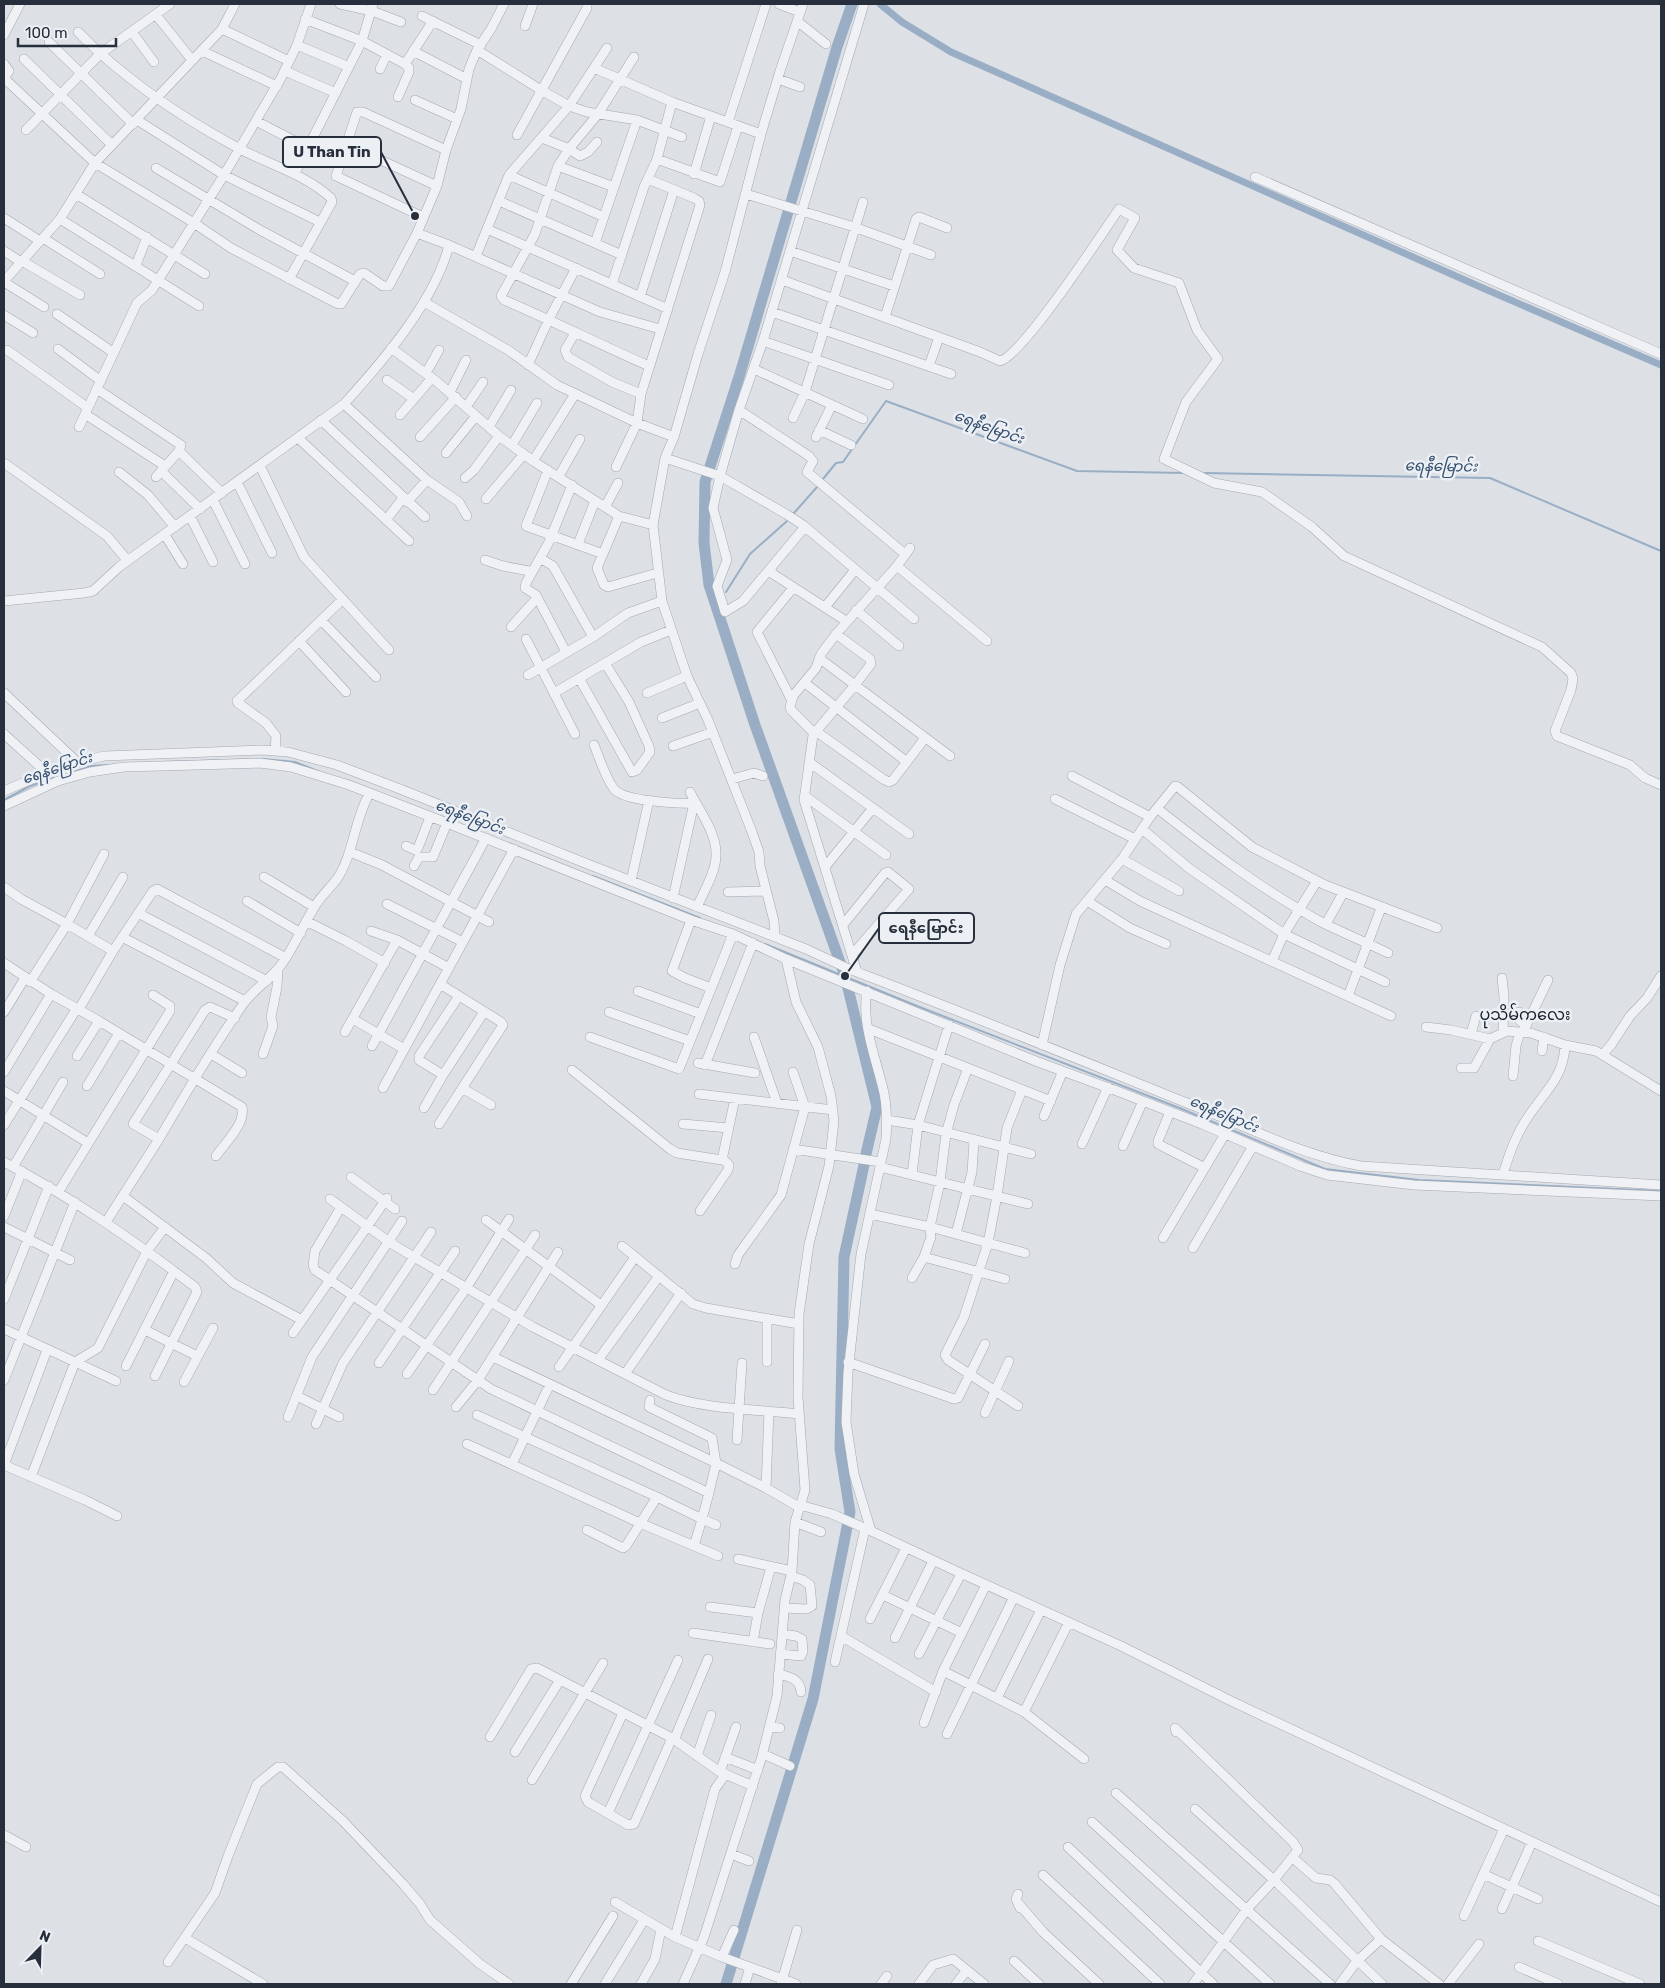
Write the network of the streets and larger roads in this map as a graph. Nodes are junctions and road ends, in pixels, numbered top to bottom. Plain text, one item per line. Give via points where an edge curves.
1 (20, 4) edge
2 (170, 4) edge
3 (233, 4) edge
4 (311, 4) edge
5 (340, 4) edge
6 (504, 4) edge
7 (533, 4) edge
8 (587, 4) edge
9 (766, 4) edge
10 (779, 4) edge
11 (864, 4) edge
12 (372, 7) edge
13 (802, 8) edge
14 (156, 15) junction
15 (422, 16) dead end
16 (306, 19) junction
17 (433, 21) junction
18 (797, 21) junction
19 (401, 22) dead end
20 (525, 26) dead end
21 (222, 29) junction
22 (78, 32) dead end
23 (132, 32) junction
24 (4, 35) edge
25 (362, 41) junction
26 (49, 42) dead end
27 (826, 44) dead end
28 (297, 45) junction
29 (479, 48) junction
30 (607, 48) dead end
31 (202, 51) junction
32 (413, 51) junction
33 (100, 54) junction
34 (388, 54) junction
35 (634, 57) dead end
36 (24, 60) dead end
37 (192, 60) junction
38 (289, 61) junction
39 (154, 62) dead end
40 (4, 64) edge
41 (405, 64) junction
42 (349, 67) junction
43 (594, 68) junction
44 (380, 69) dead end
45 (285, 71) junction
46 (81, 74) junction
47 (467, 79) junction
48 (620, 79) junction
49 (778, 79) junction
50 (277, 86) junction
51 (800, 88) dead end
52 (540, 90) junction
53 (336, 93) junction
54 (60, 95) junction
55 (398, 97) dead end
56 (155, 98) junction
57 (415, 100) dead end
58 (672, 102) junction
59 (569, 106) junction
60 (42, 114) junction
61 (598, 114) junction
62 (711, 116) junction
63 (457, 119) junction
64 (256, 120) junction
65 (636, 120) junction
66 (135, 122) junction
67 (728, 122) junction
68 (738, 126) junction
69 (26, 130) dead end
70 (664, 130) junction
71 (761, 134) junction
72 (517, 135) dead end
73 (682, 137) dead end
74 (542, 138) junction
75 (596, 142) dead end
76 (346, 144) junction
77 (112, 145) junction
78 (239, 148) junction
79 (308, 148) junction
80 (569, 149) junction
81 (446, 150) junction
82 (657, 159) junction
83 (95, 164) junction
84 (558, 166) junction
85 (156, 168) dead end
86 (295, 173) junction
87 (224, 174) junction
88 (694, 174) junction
89 (509, 175) junction
90 (1254, 177) dead end
91 (648, 179) junction
92 (437, 186) junction
93 (614, 187) junction
94 (674, 190) junction
95 (548, 192) junction
96 (76, 194) junction
97 (746, 194) junction
98 (208, 200) junction
99 (498, 201) junction
100 (862, 202) dead end
101 (802, 210) junction
102 (423, 217) junction
103 (604, 217) junction
104 (4, 218) edge
105 (60, 219) junction
106 (540, 220) junction
107 (320, 222) junction
108 (194, 223) junction
109 (854, 228) junction
110 (947, 228) dead end
111 (487, 229) junction
112 (417, 233) junction
113 (148, 237) junction
114 (42, 239) junction
115 (595, 243) junction
116 (449, 245) junction
117 (906, 246) junction
118 (528, 247) junction
119 (4, 251) edge
120 (790, 251) junction
121 (303, 252) junction
122 (174, 253) junction
123 (622, 255) junction
124 (931, 255) dead end
125 (476, 256) junction
126 (22, 261) junction
127 (136, 265) junction
128 (576, 268) junction
129 (842, 269) junction
130 (513, 273) junction
131 (100, 274) dead end
132 (205, 274) dead end
133 (158, 279) junction
134 (289, 279) junction
135 (354, 280) junction
136 (782, 280) junction
137 (4, 281) edge
138 (612, 284) junction
139 (894, 286) junction
140 (80, 295) dead end
141 (562, 295) junction
142 (640, 296) junction
143 (834, 299) junction
144 (424, 302) junction
145 (199, 306) dead end
146 (44, 307) dead end
147 (668, 309) junction
148 (772, 312) junction
149 (57, 314) dead end
150 (4, 315) edge
151 (885, 317) junction
152 (549, 319) junction
153 (660, 329) junction
154 (825, 330) junction
155 (33, 333) dead end
156 (576, 333) junction
157 (939, 337) junction
158 (763, 341) junction
159 (391, 348) junction
160 (58, 349) dead end
161 (7, 350) dead end
162 (439, 350) dead end
163 (114, 353) junction
164 (1661, 354) edge
165 (816, 359) junction
166 (466, 360) dead end
167 (528, 365) junction
168 (649, 366) junction
169 (929, 366) junction
170 (754, 369) junction
171 (951, 374) dead end
172 (429, 376) junction
173 (387, 380) dead end
174 (484, 382) dead end
175 (99, 385) junction
176 (889, 385) dead end
177 (511, 390) dead end
178 (805, 392) junction
179 (575, 394) junction
180 (641, 394) junction
181 (453, 395) junction
182 (414, 400) junction
183 (537, 403) dead end
184 (344, 404) junction
185 (832, 405) junction
186 (466, 407) junction
187 (739, 410) junction
188 (87, 411) junction
189 (400, 415) dead end
190 (476, 416) junction
191 (793, 418) dead end
192 (863, 419) dead end
193 (321, 420) junction
194 (637, 423) junction
195 (79, 427) dead end
196 (489, 427) junction
197 (500, 436) junction
198 (420, 437) dead end
199 (674, 437) junction
200 (298, 438) junction
201 (580, 439) dead end
202 (512, 445) junction
203 (851, 445) dead end
204 (179, 451) junction
205 (446, 452) dead end
206 (524, 454) junction
207 (665, 458) junction
208 (533, 462) junction
209 (4, 463) edge
210 (260, 466) junction
211 (616, 466) dead end
212 (548, 470) junction
213 (161, 471) junction
214 (119, 472) dead end
215 (559, 476) junction
216 (720, 476) junction
217 (465, 478) dead end
218 (427, 480) junction
219 (237, 482) junction
220 (618, 483) dead end
221 (572, 486) junction
222 (222, 493) junction
223 (486, 499) dead end
224 (213, 500) junction
225 (405, 500) junction
226 (595, 501) junction
227 (605, 507) junction
228 (200, 509) junction
229 (190, 516) junction
230 (467, 516) dead end
231 (619, 516) junction
232 (425, 517) dead end
233 (386, 520) junction
234 (653, 525) junction
235 (175, 527) junction
236 (804, 528) junction
237 (165, 535) junction
238 (550, 540) junction
239 (409, 541) dead end
240 (578, 544) junction
241 (272, 553) dead end
242 (603, 554) junction
243 (540, 558) junction
244 (128, 560) junction
245 (485, 560) dead end
246 (213, 562) dead end
247 (183, 564) dead end
248 (245, 564) dead end
249 (897, 566) junction
250 (771, 570) junction
251 (855, 570) junction
252 (658, 573) junction
253 (530, 576) junction
254 (793, 588) junction
255 (877, 589) junction
256 (537, 598) junction
257 (343, 599) junction
258 (4, 601) edge
259 (662, 601) junction
260 (825, 607) junction
261 (856, 610) junction
262 (914, 619) dead end
263 (321, 620) junction
264 (846, 621) junction
265 (511, 627) dead end
266 (671, 630) junction
267 (836, 634) junction
268 (593, 637) junction
269 (526, 639) dead end
270 (299, 641) junction
271 (987, 641) dead end
272 (898, 646) dead end
273 (389, 650) dead end
274 (566, 652) junction
275 (819, 658) junction
276 (604, 663) junction
277 (541, 667) junction
278 (528, 675) dead end
279 (688, 676) junction
280 (376, 677) dead end
281 (579, 678) junction
282 (805, 683) junction
283 (855, 685) junction
284 (346, 692) dead end
285 (4, 693) edge
286 (554, 693) junction
287 (647, 693) dead end
288 (791, 699) junction
289 (700, 703) junction
290 (836, 708) junction
291 (662, 718) dead end
292 (713, 732) junction
293 (816, 733) junction
294 (4, 734) edge
295 (575, 734) dead end
296 (926, 738) junction
297 (594, 745) dead end
298 (673, 746) dead end
299 (275, 751) junction
300 (129, 755) junction
301 (950, 756) dead end
302 (77, 762) junction
303 (809, 762) junction
304 (907, 762) junction
305 (133, 766) junction
306 (46, 772) junction
307 (763, 776) dead end
308 (1072, 776) dead end
309 (732, 779) junction
310 (1661, 785) edge
311 (4, 790) edge
312 (690, 792) dead end
313 (370, 794) junction
314 (805, 796) junction
315 (649, 800) junction
316 (1055, 800) dead end
317 (4, 806) edge
318 (696, 806) junction
319 (873, 808) junction
320 (1158, 809) junction
321 (430, 817) junction
322 (1150, 817) junction
323 (447, 823) junction
324 (1142, 829) junction
325 (853, 832) junction
326 (909, 834) dead end
327 (486, 838) junction
328 (1135, 839) junction
329 (406, 846) dead end
330 (514, 849) junction
331 (350, 852) junction
332 (104, 854) dead end
333 (886, 856) dead end
334 (1122, 859) junction
335 (414, 866) dead end
336 (825, 867) junction
337 (123, 877) dead end
338 (264, 877) dead end
339 (1105, 880) junction
340 (631, 881) junction
341 (1317, 881) junction
342 (4, 887) edge
343 (766, 890) junction
344 (1179, 891) dead end
345 (728, 892) dead end
346 (1343, 893) junction
347 (673, 898) junction
348 (248, 901) dead end
349 (1087, 901) junction
350 (450, 902) junction
351 (387, 904) dead end
352 (314, 907) junction
353 (697, 907) junction
354 (1298, 908) junction
355 (1382, 908) junction
356 (138, 913) junction
357 (477, 916) junction
358 (691, 920) junction
359 (306, 921) junction
360 (489, 922) dead end
361 (67, 924) junction
362 (1326, 924) junction
363 (842, 925) junction
364 (436, 928) junction
365 (1437, 928) dead end
366 (371, 931) dead end
367 (301, 933) junction
368 (733, 934) junction
369 (1284, 934) junction
370 (88, 936) junction
371 (122, 938) junction
372 (397, 940) junction
373 (780, 940) junction
374 (463, 942) junction
375 (753, 943) junction
376 (1166, 944) dead end
377 (1369, 944) junction
378 (113, 950) junction
379 (776, 953) junction
380 (1388, 953) dead end
381 (422, 954) junction
382 (852, 955) junction
383 (286, 958) junction
384 (786, 959) junction
385 (1272, 961) junction
386 (4, 963) edge
387 (384, 964) junction
388 (449, 968) junction
389 (278, 969) junction
390 (1359, 970) junction
391 (853, 971) junction
392 (1502, 978) dead end
393 (1660, 978) edge
394 (28, 980) junction
395 (1548, 980) dead end
396 (267, 982) junction
397 (1386, 982) dead end
398 (440, 984) junction
399 (711, 988) junction
400 (638, 991) dead end
401 (867, 991) junction
402 (51, 994) junction
403 (153, 994) dead end
404 (459, 996) junction
405 (1348, 996) junction
406 (245, 1002) junction
407 (78, 1009) junction
408 (4, 1012) edge
409 (484, 1012) junction
410 (609, 1012) dead end
411 (1519, 1012) dead end
412 (701, 1014) junction
413 (1391, 1016) dead end
414 (1476, 1016) dead end
415 (235, 1018) junction
416 (353, 1019) junction
417 (99, 1021) junction
418 (949, 1025) junction
419 (1426, 1027) dead end
420 (869, 1029) junction
421 (1523, 1030) junction
422 (346, 1032) dead end
423 (120, 1033) junction
424 (1502, 1033) junction
425 (378, 1034) junction
426 (1471, 1034) junction
427 (590, 1037) dead end
428 (754, 1037) dead end
429 (1544, 1037) junction
430 (1490, 1039) junction
431 (690, 1041) junction
432 (1042, 1045) junction
433 (1565, 1045) junction
434 (372, 1046) dead end
435 (146, 1049) junction
436 (404, 1049) junction
437 (1542, 1051) dead end
438 (211, 1054) junction
439 (263, 1054) dead end
440 (1602, 1054) junction
441 (77, 1056) dead end
442 (940, 1057) junction
443 (171, 1064) junction
444 (968, 1068) junction
445 (1461, 1068) dead end
446 (572, 1070) dead end
447 (1063, 1071) junction
448 (4, 1072) edge
449 (793, 1072) dead end
450 (242, 1073) dead end
451 (754, 1073) dead end
452 (443, 1075) junction
453 (1513, 1076) dead end
454 (195, 1078) junction
455 (63, 1082) dead end
456 (87, 1086) dead end
457 (1108, 1087) junction
458 (383, 1088) dead end
459 (462, 1088) junction
460 (1022, 1090) junction
461 (4, 1091) edge
462 (1661, 1091) edge
463 (699, 1094) dead end
464 (736, 1098) junction
465 (19, 1100) junction
466 (1051, 1101) junction
467 (1143, 1101) junction
468 (777, 1103) junction
469 (491, 1105) dead end
470 (805, 1106) junction
471 (424, 1108) dead end
472 (833, 1110) junction
473 (1170, 1112) junction
474 (43, 1116) junction
475 (1044, 1116) dead end
476 (887, 1120) junction
477 (439, 1124) dead end
478 (684, 1124) dead end
479 (4, 1125) edge
480 (918, 1125) junction
481 (729, 1128) junction
482 (946, 1134) junction
483 (1225, 1134) junction
484 (159, 1139) junction
485 (974, 1140) junction
486 (88, 1143) junction
487 (1082, 1144) dead end
488 (1123, 1146) dead end
489 (1253, 1146) junction
490 (1005, 1148) junction
491 (793, 1150) junction
492 (1031, 1154) dead end
493 (216, 1156) dead end
494 (830, 1156) junction
495 (723, 1159) junction
496 (4, 1162) edge
497 (879, 1164) junction
498 (13, 1167) junction
499 (1205, 1168) junction
500 (22, 1172) junction
501 (1503, 1174) junction
502 (912, 1175) junction
503 (351, 1177) dead end
504 (940, 1182) junction
505 (1661, 1185) edge
506 (49, 1186) junction
507 (967, 1189) junction
508 (59, 1191) junction
509 (123, 1196) junction
510 (997, 1196) junction
511 (1661, 1196) edge
512 (7, 1198) edge
513 (330, 1199) dead end
514 (385, 1200) junction
515 (75, 1202) junction
516 (1028, 1204) dead end
517 (341, 1207) junction
518 (395, 1209) dead end
519 (700, 1211) dead end
520 (870, 1214) junction
521 (4, 1216) edge
522 (486, 1220) dead end
523 (509, 1220) dead end
524 (402, 1221) dead end
525 (106, 1222) junction
526 (367, 1226) junction
527 (4, 1227) edge
528 (165, 1227) junction
529 (930, 1227) junction
530 (431, 1232) dead end
531 (501, 1232) junction
532 (956, 1234) junction
533 (535, 1235) dead end
534 (27, 1238) junction
535 (1163, 1238) dead end
536 (389, 1242) junction
537 (988, 1243) junction
538 (622, 1246) dead end
539 (1193, 1248) dead end
540 (525, 1250) junction
541 (54, 1251) junction
542 (148, 1251) junction
543 (455, 1251) dead end
544 (558, 1252) dead end
545 (1025, 1253) dead end
546 (415, 1257) junction
547 (635, 1257) junction
548 (924, 1257) junction
549 (70, 1260) dead end
550 (735, 1264) dead end
551 (549, 1267) junction
552 (174, 1271) junction
553 (979, 1271) junction
554 (441, 1272) junction
555 (659, 1276) junction
556 (912, 1278) dead end
557 (330, 1279) junction
558 (1005, 1279) dead end
559 (466, 1287) junction
560 (681, 1293) junction
561 (354, 1295) junction
562 (4, 1299) edge
563 (492, 1302) junction
564 (601, 1305) junction
565 (378, 1312) junction
566 (518, 1317) junction
567 (767, 1318) junction
568 (302, 1320) junction
569 (799, 1324) junction
570 (213, 1328) dead end
571 (4, 1329) edge
572 (403, 1329) junction
573 (144, 1330) junction
574 (293, 1333) dead end
575 (20, 1337) junction
576 (172, 1343) junction
577 (984, 1344) dead end
578 (427, 1345) junction
579 (572, 1347) junction
580 (47, 1350) junction
581 (198, 1356) junction
582 (493, 1356) junction
583 (598, 1360) junction
584 (1009, 1361) dead end
585 (75, 1362) junction
586 (767, 1362) dead end
587 (848, 1362) junction
588 (380, 1363) dead end
589 (452, 1363) junction
590 (742, 1363) dead end
591 (126, 1366) dead end
592 (559, 1367) dead end
593 (406, 1374) dead end
594 (625, 1374) junction
595 (971, 1374) junction
596 (155, 1376) dead end
597 (4, 1380) edge
598 (478, 1380) junction
599 (116, 1381) dead end
600 (184, 1382) dead end
601 (550, 1384) junction
602 (433, 1390) dead end
603 (996, 1391) junction
604 (297, 1396) junction
605 (650, 1400) dead end
606 (1018, 1406) dead end
607 (456, 1407) dead end
608 (738, 1408) junction
609 (323, 1409) junction
610 (536, 1411) junction
611 (769, 1411) junction
612 (985, 1412) dead end
613 (799, 1414) junction
614 (477, 1415) dead end
615 (288, 1417) dead end
616 (339, 1417) dead end
617 (316, 1424) dead end
618 (524, 1437) junction
619 (737, 1440) dead end
620 (467, 1444) dead end
621 (716, 1463) junction
622 (512, 1464) junction
623 (4, 1465) edge
624 (31, 1477) junction
625 (766, 1488) junction
626 (709, 1493) junction
627 (657, 1496) junction
628 (799, 1506) junction
629 (117, 1516) dead end
630 (702, 1519) junction
631 (794, 1522) junction
632 (640, 1523) junction
633 (716, 1525) dead end
634 (587, 1530) dead end
635 (868, 1530) junction
636 (821, 1532) dead end
637 (694, 1546) junction
638 (906, 1548) junction
639 (718, 1556) dead end
640 (738, 1559) dead end
641 (933, 1561) junction
642 (771, 1567) junction
643 (791, 1574) junction
644 (961, 1574) junction
645 (986, 1585) junction
646 (882, 1595) junction
647 (1014, 1597) junction
648 (710, 1607) dead end
649 (784, 1608) junction
650 (910, 1608) junction
651 (1041, 1610) junction
652 (758, 1613) junction
653 (870, 1619) dead end
654 (936, 1620) junction
655 (1069, 1622) junction
656 (693, 1632) dead end
657 (962, 1633) junction
658 (782, 1634) junction
659 (841, 1636) junction
660 (895, 1638) dead end
661 (753, 1642) junction
662 (770, 1644) dead end
663 (780, 1654) junction
664 (919, 1654) dead end
665 (708, 1659) dead end
666 (678, 1660) dead end
667 (835, 1662) dead end
668 (603, 1663) dead end
669 (943, 1671) junction
670 (778, 1674) junction
671 (560, 1680) junction
672 (972, 1684) junction
673 (802, 1692) dead end
674 (936, 1692) junction
675 (585, 1693) junction
676 (997, 1698) junction
677 (1024, 1712) junction
678 (623, 1713) junction
679 (711, 1716) dead end
680 (924, 1723) dead end
681 (649, 1726) junction
682 (736, 1727) dead end
683 (770, 1727) junction
684 (780, 1728) dead end
685 (1176, 1732) dead end
686 (947, 1734) dead end
687 (490, 1738) dead end
688 (673, 1739) junction
689 (515, 1752) dead end
690 (763, 1754) junction
691 (697, 1756) junction
692 (725, 1757) junction
693 (1084, 1759) dead end
694 (790, 1766) dead end
695 (758, 1770) junction
696 (722, 1774) junction
697 (532, 1780) dead end
698 (753, 1786) junction
699 (1116, 1793) dead end
700 (1195, 1809) dead end
701 (608, 1813) junction
702 (1092, 1822) dead end
703 (1504, 1829) junction
704 (4, 1835) edge
705 (1532, 1842) junction
706 (26, 1847) dead end
707 (1068, 1847) dead end
708 (732, 1854) junction
709 (1293, 1858) junction
710 (749, 1860) dead end
711 (1483, 1874) junction
712 (1043, 1875) dead end
713 (1274, 1880) junction
714 (1512, 1887) junction
715 (1018, 1894) dead end
716 (1538, 1899) dead end
717 (615, 1902) dead end
718 (1661, 1902) edge
719 (1502, 1908) dead end
720 (1246, 1909) junction
721 (613, 1916) dead end
722 (1464, 1916) dead end
723 (644, 1920) junction
724 (660, 1930) junction
725 (734, 1930) dead end
726 (798, 1930) dead end
727 (676, 1937) junction
728 (185, 1938) junction
729 (1381, 1939) junction
730 (1538, 1941) dead end
731 (1224, 1942) junction
732 (1479, 1944) dead end
733 (699, 1948) junction
734 (726, 1958) junction
735 (1014, 1961) dead end
736 (1357, 1961) junction
737 (168, 1962) dead end
738 (748, 1967) junction
739 (1519, 1968) dead end
740 (967, 1970) junction
741 (1201, 1973) junction
742 (886, 1976) dead end
743 (782, 1982) edge
744 (263, 1984) edge
745 (509, 1984) edge
746 (571, 1984) edge
747 (605, 1984) edge
748 (641, 1984) edge
749 (683, 1984) edge
750 (745, 1984) edge
751 (796, 1984) edge
752 (881, 1984) edge
753 (919, 1984) edge
754 (956, 1984) edge
755 (984, 1984) edge
756 (1039, 1984) edge
757 (1099, 1984) edge
758 (1160, 1984) edge
759 (1193, 1984) edge
760 (1213, 1984) edge
761 (1270, 1984) edge
762 (1330, 1984) edge
763 (1340, 1984) edge
764 (1382, 1984) edge
765 (1439, 1984) edge
766 (1448, 1984) edge
767 (1558, 1984) edge
768 (1640, 1984) edge

1 - 24 street
2 - 14 street
3 - 21 street
4 - 16 street
5 - 12 street
6 - 29 street
7 - 20 street
8 - 52 street
9 - 67 street
10 - 13 street
11 - 101 street
12 - 19 street
12 - 25 street
13 - 18 street
14 - 23 street
14 - 37 street
15 - 17 street
16 - 25 street
16 - 28 street
17 - 29 street
17 - 32 street
18 - 27 street
18 - 49 street
21 - 31 street
21 - 38 street
22 - 33 street
23 - 33 street
23 - 39 street
25 - 34 street
25 - 42 street
26 - 46 street
28 - 38 street
28 - 42 street
29 - 47 street
29 - 52 street
30 - 43 street
31 - 37 street
31 - 50 street
32 - 41 street
32 - 47 street
33 - 46 street
33 - 56 street
34 - 41 street
34 - 44 street
35 - 48 street
36 - 54 street
37 - 56 street
38 - 45 street
40 - 60 street via 9,71 6,80
41 - 55 street via 409,72
42 - 53 street
43 - 48 street
43 - 59 street
45 - 50 street
45 - 53 street
46 - 54 street
46 - 66 street
47 - 63 street
48 - 58 street
48 - 61 street
49 - 51 street
49 - 71 street
50 - 64 street
52 - 59 street
52 - 72 street
53 - 79 street
54 - 60 street
54 - 77 street
56 - 66 street
56 - 78 street
57 - 63 street
58 - 62 street
58 - 70 street
59 - 61 street
59 - 74 street
60 - 69 street
60 - 83 street
61 - 65 street
61 - 80 street
62 - 67 street
62 - 88 street
63 - 81 street
64 - 78 street
64 - 79 street
65 - 70 street
65 - 93 street
66 - 77 street
66 - 87 street
67 - 68 street
68 - 71 street
68 - 88 street via 720,182
70 - 73 street
70 - 82 street
71 - 97 street
74 - 80 street
74 - 89 street
75 - 80 street via 584,156
76 - 81 street via 360,111
76 - 92 street
76 - 102 street via 336,176
77 - 83 street
78 - 86 street
78 - 87 street
79 - 86 street
80 - 84 street
81 - 92 street
82 - 88 street
82 - 91 street
83 - 96 street
83 - 108 street
84 - 93 street
84 - 95 street
85 - 98 street
86 - 107 street via 331,198 332,202
87 - 98 street
87 - 107 street
89 - 95 street
89 - 99 street
90 - 164 street
91 - 94 street
91 - 123 street
92 - 102 street
93 - 103 street
94 - 142 street
94 - 147 street via 699,201 700,205
95 - 103 street
95 - 106 street
96 - 105 street
96 - 113 street
97 - 101 street
97 - 199 street via 726,272
98 - 108 street
98 - 121 street
99 - 106 street
99 - 111 street
100 - 109 street
101 - 109 street
101 - 120 street
102 - 112 street
103 - 115 street
104 - 114 street
105 - 114 street
105 - 127 street
106 - 115 street
106 - 118 street
107 - 121 street
108 - 122 street
108 - 134 street via 230,248
109 - 117 street
109 - 129 street
110 - 117 street via 917,217
111 - 118 street
111 - 125 street
112 - 116 street
112 - 135 street via 389,286 383,286 364,273
113 - 122 street
113 - 127 street
114 - 126 street
114 - 131 street
115 - 123 street
116 - 125 street
116 - 144 street via 444,263
117 - 124 street
117 - 139 street
118 - 128 street
118 - 130 street
119 - 126 street
120 - 129 street
120 - 136 street
121 - 134 street
121 - 135 street
122 - 132 street
122 - 133 street
123 - 138 street
125 - 130 street
126 - 137 street
126 - 140 street
127 - 133 street
128 - 138 street
128 - 141 street
129 - 139 street
129 - 143 street
130 - 141 street
130 - 152 street via 501,294 502,298
133 - 145 street
133 - 163 street via 149,294 137,302
134 - 135 street via 340,304
136 - 143 street
136 - 148 street
137 - 146 street
138 - 142 street
139 - 151 street
141 - 152 street
141 - 153 street via 600,312
142 - 147 street
143 - 151 street
143 - 154 street
144 - 159 street
144 - 167 street via 479,332
147 - 153 street
148 - 154 street
148 - 158 street
149 - 163 street
150 - 155 street
151 - 157 street
152 - 156 street
152 - 167 street
153 - 168 street
154 - 165 street
154 - 169 street
156 - 168 street
156 - 180 street via 565,350 568,357
157 - 169 street
157 - 310 street via 1000,361 1006,360 1052,306 1119,209 1136,218 1117,250 1134,268 1179,283 1197,330 1218,359 1186,402 1164,459 1214,483 1262,492 1312,527 1344,556 1542,647 1571,673 1573,679 1555,731 1557,736 1630,765 1645,778
158 - 165 street
158 - 170 street
159 - 172 street
159 - 184 street
160 - 175 street
161 - 188 street
162 - 172 street
163 - 175 street
165 - 176 street
165 - 178 street
166 - 181 street
167 - 179 street
168 - 180 street
169 - 171 street
170 - 178 street
170 - 187 street
172 - 181 street
172 - 182 street
173 - 182 street
174 - 186 street
175 - 188 street
175 - 204 street via 181,445
177 - 196 street
178 - 185 street
178 - 191 street
179 - 194 street
179 - 208 street
180 - 194 street
181 - 186 street
181 - 198 street
182 - 189 street
183 - 202 street
184 - 193 street
184 - 218 street
185 - 192 street
185 - 203 street via 818,433
186 - 190 street
187 - 216 street
187 - 249 street via 808,456 813,461 808,472 908,551
188 - 195 street
188 - 213 street
190 - 196 street
190 - 205 street
193 - 200 street
193 - 225 street
194 - 199 street
194 - 211 street
196 - 197 street
197 - 202 street
197 - 217 street
199 - 207 street
200 - 210 street
200 - 233 street
201 - 215 street
202 - 206 street
204 - 213 street
204 - 222 street
206 - 208 street
206 - 223 street
207 - 216 street
207 - 234 street
208 - 212 street
209 - 244 street via 108,536
210 - 219 street
210 - 257 street via 304,557
212 - 215 street
212 - 238 street via 526,526
213 - 228 street
214 - 235 street via 148,495
215 - 221 street
216 - 236 street
216 - 250 street via 713,508 727,560 717,586 726,612 743,601
218 - 225 street
218 - 230 street via 459,502
219 - 222 street
219 - 241 street
220 - 227 street
221 - 226 street
221 - 238 street
222 - 224 street
224 - 228 street
224 - 248 street
225 - 232 street
225 - 233 street
226 - 227 street
226 - 240 street
227 - 231 street
228 - 229 street
229 - 235 street
229 - 246 street
231 - 234 street
231 - 242 street
233 - 239 street
234 - 252 street
235 - 237 street
236 - 250 street
236 - 251 street
237 - 244 street
237 - 247 street
238 - 240 street
238 - 243 street
240 - 242 street
242 - 252 street via 596,570 606,587
243 - 253 street
243 - 268 street via 553,566
244 - 258 street via 93,590 84,593
245 - 253 street via 528,571
249 - 255 street
249 - 271 street
250 - 254 street
251 - 255 street
251 - 260 street
252 - 259 street
253 - 256 street via 526,588
254 - 260 street
254 - 288 street via 757,632
255 - 261 street
255 - 262 street
256 - 265 street
256 - 274 street
257 - 263 street
257 - 273 street
259 - 266 street
259 - 268 street via 628,613
260 - 264 street
261 - 264 street
261 - 272 street
263 - 270 street
263 - 280 street
264 - 267 street
266 - 276 street
266 - 279 street
267 - 275 street
267 - 283 street via 872,662
268 - 274 street
269 - 277 street
270 - 284 street
270 - 299 street via 237,701 266,723 276,736
274 - 277 street
275 - 282 street
275 - 283 street
276 - 281 street
276 - 281 street via 629,702 649,746 650,752 637,770 632,772
277 - 278 street
277 - 286 street
279 - 287 street
279 - 289 street
281 - 286 street
282 - 288 street
282 - 290 street
283 - 290 street
283 - 296 street
285 - 302 street
286 - 295 street
288 - 293 street via 791,710
289 - 291 street
289 - 292 street
290 - 293 street
290 - 304 street
292 - 298 street
292 - 309 street
293 - 303 street
293 - 304 street via 886,781 892,780
294 - 306 street
296 - 301 street
296 - 304 street
297 - 315 street via 615,790
299 - 300 street
299 - 340 street via 308,756 373,778
300 - 302 street
300 - 305 street
302 - 306 street
303 - 314 street
303 - 319 street
305 - 313 street via 260,763 291,767
305 - 317 street via 90,772 58,781
306 - 311 street
307 - 309 street via 754,773
308 - 322 street
309 - 343 street via 759,852
312 - 318 street
313 - 321 street
313 - 331 street via 360,815
314 - 325 street
314 - 336 street
315 - 318 street
315 - 340 street
316 - 328 street
318 - 347 street
318 - 353 street via 711,832 716,849 716,862
319 - 325 street
319 - 326 street
320 - 322 street
320 - 341 street via 1172,788 1178,787 1252,847
320 - 354 street via 1231,865
321 - 323 street
321 - 329 street via 418,848
322 - 324 street
323 - 327 street
323 - 335 street via 433,857 419,857
324 - 328 street
324 - 369 street via 1190,869
325 - 333 street
325 - 336 street
327 - 330 street
327 - 350 street
328 - 334 street
330 - 357 street
330 - 358 street
331 - 350 street via 382,865
331 - 352 street via 346,864
332 - 361 street
334 - 339 street
334 - 344 street
336 - 363 street
337 - 370 street
338 - 352 street
339 - 349 street
339 - 385 street via 1140,901
340 - 347 street
341 - 346 street
341 - 354 street
342 - 361 street
343 - 345 street
343 - 373 street
346 - 355 street
346 - 362 street
347 - 353 street
348 - 367 street
349 - 376 street via 1130,928
349 - 432 street via 1076,914 1067,938
350 - 357 street
350 - 364 street
351 - 364 street
352 - 359 street
353 - 373 street
354 - 362 street
354 - 369 street
355 - 365 street
355 - 377 street
356 - 371 street
356 - 383 street via 157,889
356 - 396 street
357 - 360 street
357 - 374 street
358 - 368 street
358 - 399 street via 672,971
359 - 367 street
359 - 387 street
361 - 370 street
361 - 394 street
362 - 377 street
363 - 382 street
363 - 382 street via 885,872 909,889
364 - 374 street
364 - 381 street
366 - 372 street
367 - 383 street
368 - 375 street
368 - 399 street
369 - 385 street
369 - 390 street
370 - 378 street
371 - 378 street
371 - 406 street
372 - 381 street
372 - 387 street
373 - 379 street
373 - 391 street
374 - 388 street
375 - 379 street
375 - 451 street via 701,1064
377 - 380 street
377 - 390 street
378 - 407 street
379 - 384 street
381 - 388 street
381 - 425 street
382 - 391 street
383 - 389 street
384 - 401 street
384 - 472 street via 796,1002 818,1047
385 - 405 street
386 - 394 street
387 - 416 street
388 - 398 street
389 - 396 street
389 - 439 street via 271,1017 273,1026
390 - 397 street
390 - 405 street
391 - 432 street
392 - 424 street
393 - 440 street
394 - 402 street
394 - 408 street
395 - 421 street
396 - 406 street
398 - 404 street
398 - 436 street
399 - 412 street
400 - 412 street
401 - 418 street
401 - 420 street via 865,1005
402 - 407 street
402 - 448 street
403 - 435 street via 171,1008
404 - 409 street
404 - 452 street via 419,1058
405 - 413 street
406 - 415 street
407 - 417 street
407 - 465 street
409 - 452 street
409 - 459 street via 503,1025
410 - 431 street
411 - 421 street
412 - 431 street
414 - 426 street
415 - 438 street
415 - 443 street via 210,1007
416 - 422 street
416 - 425 street
417 - 423 street
417 - 441 street
418 - 442 street
418 - 447 street
419 - 426 street
420 - 442 street
420 - 476 street
421 - 424 street
421 - 429 street
421 - 453 street via 1516,1046
423 - 435 street
423 - 456 street
424 - 430 street
425 - 434 street
425 - 436 street
426 - 430 street
427 - 431 street via 679,1069
428 - 468 street
429 - 433 street
429 - 437 street
430 - 445 street via 1474,1068
432 - 501 street via 1334,1161 1361,1166
433 - 440 street
433 - 501 street via 1563,1063 1553,1085 1520,1129
435 - 443 street
435 - 486 street
436 - 458 street
438 - 450 street
438 - 454 street
440 - 462 street
442 - 444 street
442 - 480 street
443 - 454 street
443 - 484 street via 133,1124
444 - 460 street
444 - 482 street
446 - 495 street via 670,1149
447 - 457 street
447 - 466 street
449 - 470 street
452 - 471 street
454 - 484 street
454 - 493 street via 242,1107 233,1137
455 - 474 street
457 - 467 street
457 - 487 street
459 - 469 street
459 - 477 street
460 - 466 street
460 - 490 street via 1007,1128
461 - 465 street
463 - 464 street
464 - 468 street
464 - 481 street
465 - 474 street
465 - 479 street
466 - 475 street
467 - 473 street
467 - 488 street
468 - 470 street
470 - 472 street
470 - 491 street
472 - 494 street
473 - 483 street
473 - 499 street via 1158,1144
474 - 486 street
474 - 498 street
476 - 480 street
476 - 497 street
478 - 481 street
480 - 482 street
480 - 502 street
481 - 495 street
482 - 485 street
482 - 504 street
483 - 489 street
483 - 499 street
484 - 509 street
485 - 490 street
485 - 507 street via 972,1172
486 - 508 street
489 - 511 street via 1327,1175 1362,1180
489 - 539 street
490 - 492 street
490 - 510 street
491 - 494 street
491 - 550 street via 781,1194
494 - 497 street
494 - 569 street via 809,1244
495 - 519 street via 729,1165 728,1170
496 - 498 street
497 - 502 street
497 - 520 street
498 - 500 street
499 - 535 street
500 - 506 street
500 - 512 street
501 - 505 street
502 - 504 street
503 - 514 street
504 - 507 street
504 - 529 street
506 - 508 street
506 - 534 street
507 - 510 street
507 - 532 street
508 - 515 street
509 - 525 street
509 - 528 street
510 - 516 street
510 - 537 street
512 - 521 street
513 - 517 street
514 - 518 street
514 - 526 street
515 - 525 street
515 - 541 street
517 - 526 street
517 - 557 street via 315,1251 312,1265
520 - 529 street
520 - 587 street via 861,1254
522 - 531 street
523 - 531 street
524 - 536 street
525 - 542 street
526 - 536 street
526 - 557 street
527 - 534 street
528 - 542 street
528 - 568 street via 233,1283
529 - 532 street
529 - 548 street via 931,1237
530 - 546 street
531 - 540 street
531 - 559 street
532 - 537 street
533 - 540 street
534 - 541 street
534 - 562 street
536 - 546 street
536 - 561 street
537 - 545 street
537 - 553 street
538 - 547 street
540 - 551 street
540 - 563 street
541 - 549 street
541 - 575 street
542 - 552 street
542 - 585 street via 98,1348
543 - 554 street
544 - 551 street
546 - 554 street
546 - 565 street
547 - 555 street
547 - 564 street
548 - 553 street
548 - 556 street
551 - 564 street
551 - 566 street
552 - 573 street
552 - 576 street via 195,1286 197,1292
553 - 558 street
553 - 595 street via 964,1317 945,1355
554 - 559 street
554 - 572 street
555 - 560 street
555 - 583 street
557 - 561 street
557 - 568 street
559 - 563 street
559 - 578 street
560 - 567 street via 693,1304
560 - 594 street
561 - 565 street
561 - 604 street via 312,1357
563 - 566 street
563 - 589 street
564 - 579 street
565 - 572 street
565 - 609 street via 343,1364
566 - 579 street
566 - 582 street
567 - 569 street
567 - 586 street
568 - 574 street
569 - 613 street
570 - 581 street
571 - 575 street
572 - 578 street
572 - 588 street
573 - 576 street
573 - 591 street
575 - 580 street
575 - 597 street
576 - 581 street
576 - 596 street
577 - 595 street
578 - 589 street
578 - 593 street
579 - 583 street
579 - 592 street
580 - 585 street
580 - 623 street
581 - 600 street
582 - 598 street
582 - 601 street
583 - 594 street
584 - 603 street
585 - 599 street
585 - 624 street
587 - 595 street via 954,1399 958,1398
587 - 635 street via 846,1422 854,1474
589 - 598 street
589 - 602 street
590 - 608 street
594 - 608 street via 678,1399
595 - 603 street
598 - 607 street
598 - 610 street
601 - 610 street
601 - 621 street
603 - 606 street
603 - 612 street
604 - 609 street
604 - 615 street
605 - 621 street via 650,1408 712,1438
608 - 611 street
608 - 619 street
609 - 616 street
609 - 617 street
610 - 618 street
610 - 626 street
611 - 613 street
611 - 625 street
613 - 628 street via 805,1490
614 - 618 street
618 - 622 street
618 - 627 street
620 - 622 street
621 - 625 street
621 - 626 street
622 - 632 street
623 - 624 street
624 - 629 street
625 - 628 street
626 - 630 street
627 - 630 street
627 - 632 street
628 - 631 street
628 - 635 street via 832,1514
630 - 633 street
630 - 637 street
631 - 636 street
631 - 643 street
632 - 634 street via 623,1548
632 - 637 street
635 - 638 street
635 - 659 street
637 - 639 street
638 - 641 street
638 - 646 street
640 - 642 street
641 - 644 street
641 - 650 street
642 - 643 street
642 - 652 street
643 - 649 street
643 - 649 street via 810,1585 812,1606 807,1609
644 - 645 street
644 - 654 street
645 - 647 street
645 - 657 street
646 - 650 street
646 - 653 street
647 - 651 street
647 - 672 street
648 - 652 street
649 - 658 street
650 - 654 street
650 - 660 street
651 - 655 street
651 - 676 street
652 - 661 street
654 - 657 street
654 - 664 street
655 - 677 street
655 - 703 street
656 - 661 street
657 - 669 street
658 - 663 street
658 - 663 street via 802,1639 803,1651 801,1656
659 - 667 street
659 - 674 street
661 - 662 street
663 - 670 street
665 - 688 street
666 - 681 street
668 - 675 street
669 - 672 street
669 - 674 street
670 - 673 street via 795,1679
670 - 683 street
671 - 675 street
671 - 687 street via 536,1668 530,1669
671 - 689 street
672 - 676 street
672 - 686 street
674 - 680 street
675 - 678 street
675 - 697 street
676 - 677 street
677 - 693 street
678 - 681 street
678 - 701 street via 584,1796 588,1802
679 - 691 street
681 - 688 street
681 - 701 street
682 - 692 street
683 - 684 street
683 - 690 street
685 - 709 street via 1175,1728 1293,1842 1298,1850
688 - 691 street
688 - 701 street via 634,1824 630,1826
690 - 694 street
690 - 695 street
691 - 696 street
692 - 695 street
692 - 696 street
695 - 698 street
696 - 698 street
696 - 727 street
698 - 708 street
699 - 720 street
700 - 713 street
702 - 731 street
703 - 705 street
703 - 711 street
704 - 706 street
705 - 714 street
705 - 718 street
707 - 741 street
708 - 710 street
708 - 733 street
709 - 713 street
709 - 729 street via 1316,1878 1334,1883
711 - 714 street
711 - 722 street
712 - 758 street
713 - 720 street
713 - 736 street
714 - 716 street
714 - 719 street
715 - 757 street via 1016,1899 1020,1908 1019,1904 1043,1932
717 - 723 street
720 - 731 street
720 - 762 street
721 - 746 street
723 - 724 street
723 - 747 street
724 - 727 street
724 - 748 street via 655,1960
725 - 734 street
726 - 743 street
727 - 733 street
728 - 737 street
728 - 744 street
728 - 745 street via 215,1893 257,1784 278,1767 283,1767 343,1821 409,1891 430,1920
729 - 736 street
729 - 765 street
730 - 768 street
731 - 741 street
731 - 761 street
732 - 766 street
733 - 734 street
733 - 749 street
734 - 738 street
735 - 756 street
736 - 763 street
736 - 764 street
738 - 743 street
738 - 750 street
739 - 767 street
740 - 753 street via 953,1959 936,1963
740 - 754 street
740 - 755 street
741 - 759 street
741 - 760 street
742 - 752 street
743 - 751 street

